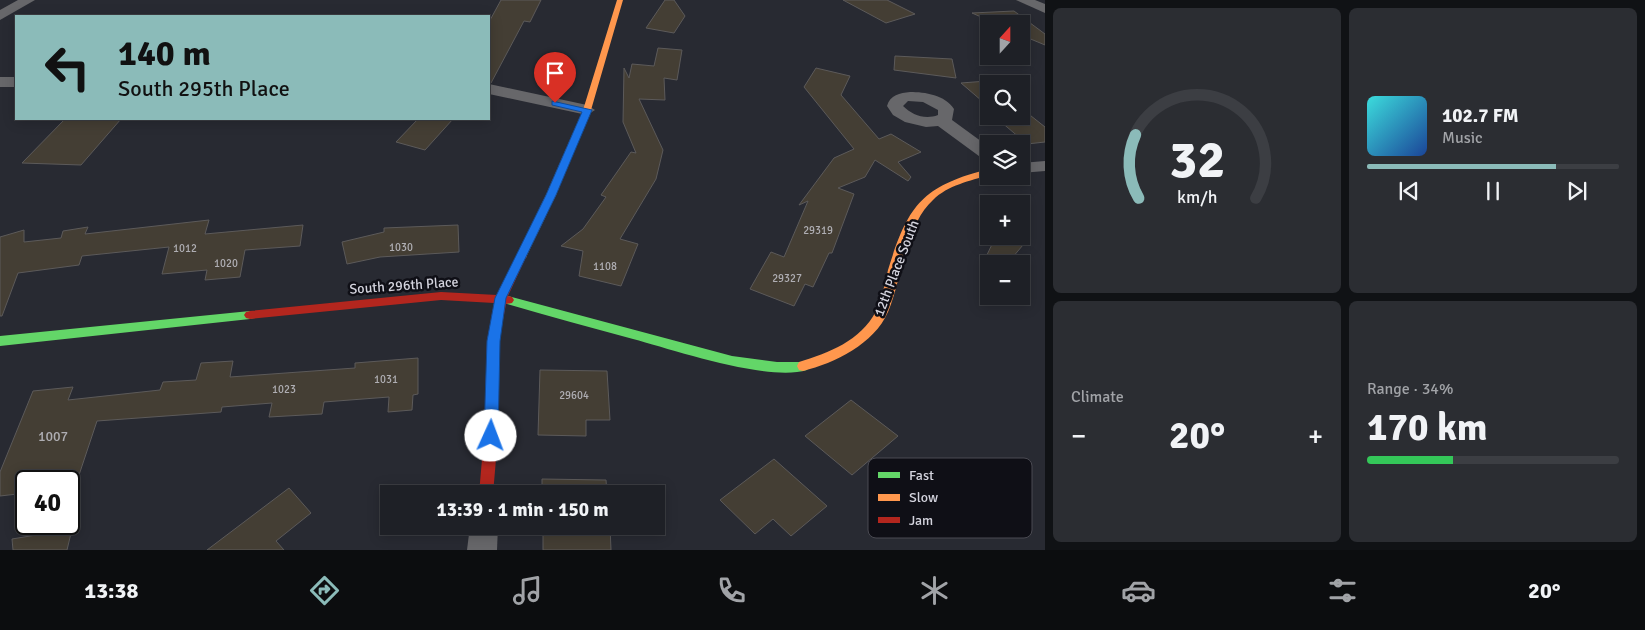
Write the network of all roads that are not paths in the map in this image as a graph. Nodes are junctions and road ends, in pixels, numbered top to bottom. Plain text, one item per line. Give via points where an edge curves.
1 (28, 0) edge
2 (620, 0) edge
3 (1023, 0) edge
4 (1045, 9) edge
5 (0, 16) edge
6 (0, 82) edge
7 (15, 82) edge
8 (490, 89) edge
9 (588, 110) junction
10 (942, 120) dead end
11 (980, 148) edge
12 (1045, 166) edge
13 (1030, 167) edge
14 (980, 175) edge
15 (500, 298) junction
16 (0, 341) edge
17 (804, 365) joint
18 (487, 485) edge
19 (483, 535) edge
20 (482, 550) edge

1 - 5 street
2 - 9 street
3 - 4 street
6 - 7 street
8 - 9 street
9 - 15 street via 551,195
10 - 11 street
12 - 13 street
14 - 17 street, 12th Place South via 952,184 928,200 914,220 882,312 874,325 843,352 823,362
15 - 16 street, South 296th Place via 400,299
15 - 17 street, South 296th Place via 720,358 778,367
15 - 18 street via 493,341
19 - 20 street

